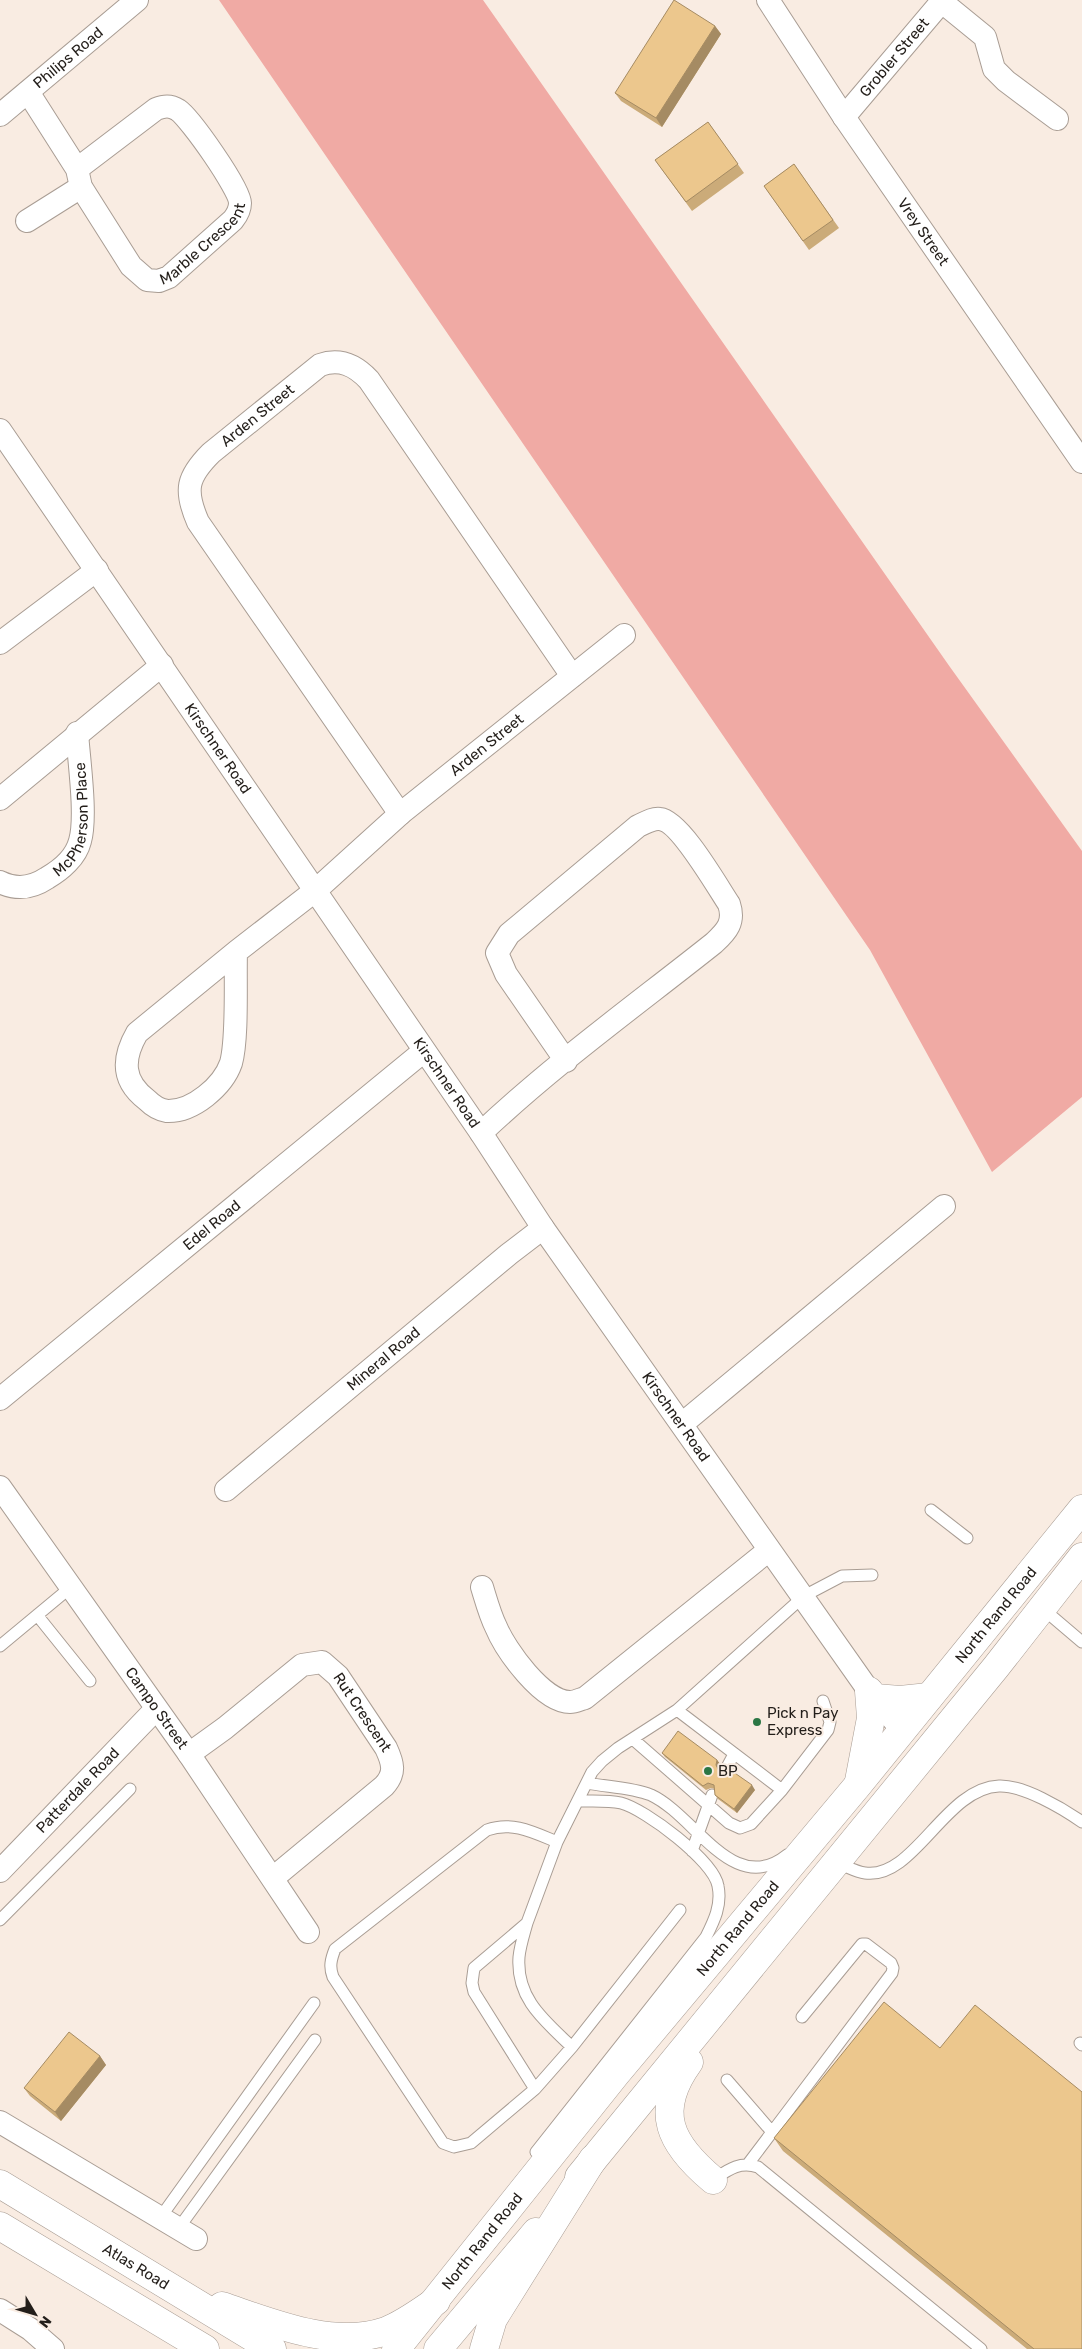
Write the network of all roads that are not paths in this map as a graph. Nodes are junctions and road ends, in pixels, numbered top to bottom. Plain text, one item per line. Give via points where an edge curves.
1 (137, 0) edge
2 (768, 0) edge
3 (943, 1) edge
4 (28, 92) junction
5 (0, 115) edge
6 (844, 117) junction
7 (1057, 119) dead end
8 (79, 178) junction
9 (27, 222) dead end
10 (0, 430) edge
11 (1082, 462) edge
12 (98, 570) junction
13 (624, 635) dead end
14 (0, 643) edge
15 (162, 665) junction
16 (572, 676) junction
17 (77, 733) junction
18 (0, 799) edge
19 (400, 814) junction
20 (0, 882) edge
21 (316, 890) junction
22 (236, 952) junction
23 (424, 1051) junction
24 (566, 1060) junction
25 (481, 1133) junction
26 (944, 1206) dead end
27 (543, 1228) junction
28 (0, 1399) edge
29 (682, 1424) junction
30 (0, 1487) edge
31 (226, 1490) dead end
32 (1082, 1508) edge
33 (931, 1510) dead end
34 (967, 1538) dead end
35 (769, 1550) junction
36 (1082, 1551) edge
37 (1082, 1557) edge
38 (872, 1575) dead end
39 (72, 1587) junction
40 (482, 1587) dead end
41 (804, 1596) junction
42 (1042, 1608) junction
43 (37, 1615) junction
44 (1082, 1642) edge
45 (0, 1646) edge
46 (90, 1681) dead end
47 (872, 1694) junction
48 (929, 1697) junction
49 (824, 1702) dead end
50 (156, 1709) junction
51 (677, 1710) junction
52 (902, 1730) junction
53 (634, 1740) junction
54 (189, 1754) junction
55 (734, 1754) junction
56 (726, 1769) edge
57 (586, 1783) junction
58 (858, 1785) junction
59 (130, 1789) dead end
60 (782, 1790) junction
61 (579, 1800) junction
62 (710, 1800) junction
63 (1082, 1822) edge
64 (698, 1832) junction
65 (814, 1838) junction
66 (557, 1842) junction
67 (692, 1851) junction
68 (837, 1862) junction
69 (0, 1870) edge
70 (273, 1878) junction
71 (680, 1910) dead end
72 (0, 1920) edge
73 (527, 1923) junction
74 (308, 1932) dead end
75 (755, 1963) junction
76 (314, 2003) dead end
77 (802, 2017) dead end
78 (315, 2040) dead end
79 (572, 2047) junction
80 (727, 2080) dead end
81 (535, 2089) junction
82 (0, 2122) edge
83 (772, 2132) junction
84 (593, 2159) junction
85 (528, 2164) dead end
86 (748, 2164) junction
87 (516, 2180) dead end
88 (713, 2180) joint
89 (0, 2184) edge
90 (0, 2226) edge
91 (178, 2228) junction
92 (472, 2255) junction
93 (168, 2288) junction
94 (436, 2302) junction
95 (0, 2310) edge
96 (140, 2310) junction
97 (53, 2349) edge
98 (186, 2349) edge
99 (205, 2349) edge
100 (272, 2349) edge
101 (396, 2349) edge
102 (438, 2349) edge
103 (484, 2349) edge
104 (981, 2349) edge

1 - 4 street, Philips Road
2 - 6 street, Vrey Street
3 - 6 street, Grobler Street
3 - 7 street via 985,37 994,68 1006,81
4 - 5 street, Philips Road
4 - 8 street, Marble Crescent
6 - 11 street, Vrey Street
8 - 8 street, Marble Crescent via 131,266 147,280 159,282 168,277 233,220 239,211 238,193 194,125 177,109 166,105 156,108
8 - 9 street
10 - 12 street, Kirschner Road
12 - 14 street
12 - 15 street, Kirschner Road
13 - 16 street, Arden Street
15 - 17 street, McPherson Place
15 - 21 street, Kirschner Road
16 - 19 street, Arden Street
16 - 19 street, Arden Street via 369,380 344,363 331,361 320,365 205,460 191,479 189,494 198,522
17 - 18 street, McPherson Place
17 - 20 street, McPherson Place via 83,824 80,842 72,857 40,883 23,888
19 - 21 street, Arden Street
21 - 22 street, Arden Street
21 - 23 street, Kirschner Road
22 - 22 street, Arden Street via 137,1034 128,1048 126,1064 130,1080 140,1095 153,1105 166,1111 185,1108 205,1096 222,1079 231,1062
23 - 25 street, Kirschner Road
23 - 28 street, Edel Road
24 - 24 street via 714,943 732,922 729,904 683,836 667,820 658,818 638,826 500,945 497,953 506,974
24 - 25 street via 515,1100
25 - 27 street, Kirschner Road
26 - 29 street
27 - 29 street, Kirschner Road
27 - 31 street, Mineral Road
29 - 35 street, Kirschner Road
30 - 39 street, Campo Street
32 - 48 main road, North Rand Road
33 - 34 lane
35 - 40 street via 585,1698 571,1702 549,1695 528,1673 496,1628
35 - 41 street, Kirschner Road
36 - 52 main road via 1014,1625 939,1716 921,1730
37 - 42 main road
38 - 41 lane via 842,1576
39 - 43 lane
39 - 50 street, Campo Street
41 - 47 street, Kirschner Road
41 - 51 lane
42 - 44 lane
42 - 68 main road
43 - 45 lane
43 - 46 lane
47 - 48 main road via 900,1700
47 - 52 street, Kirschner Road
47 - 58 main road via 871,1718
48 - 52 main road, North Rand Road
49 - 60 lane via 830,1722 828,1730
50 - 54 street, Campo Street
50 - 69 street, Patterdale Road
51 - 53 lane
51 - 55 lane
52 - 58 main road, North Rand Road
53 - 57 lane via 602,1761
53 - 62 lane
54 - 70 street, Campo Street
54 - 70 street, Rut Crescent via 302,1665 322,1662 338,1676 386,1748 393,1771 384,1786
55 - 56 lane
55 - 60 lane
57 - 61 lane
57 - 64 lane via 652,1796 675,1810
58 - 65 main road, North Rand Road
59 - 72 lane
60 - 62 lane via 751,1824 740,1828 729,1823
61 - 66 lane
61 - 67 lane via 621,1803 635,1808
62 - 64 lane
63 - 68 lane via 1043,1800 1015,1788 998,1786 965,1799 894,1866 878,1873 866,1873
64 - 65 lane via 724,1856 751,1868 774,1863
64 - 67 lane
65 - 92 main road, North Rand Road via 616,2074
66 - 73 lane
66 - 81 lane via 510,1826 487,1830 335,1949 330,1969 446,2145 454,2147 472,2143
67 - 85 lane via 704,1861 718,1884 720,1900 706,1937
68 - 75 main road
70 - 74 street, Campo Street
71 - 79 lane
73 - 79 lane via 519,1957 526,1994 535,2012
73 - 81 lane via 474,1968 472,1982 474,1992
75 - 84 main road
75 - 88 main road via 672,2091 669,2126 695,2165
76 - 91 lane
77 - 83 lane via 862,1944 891,1963 892,1973
78 - 91 lane
79 - 81 lane
80 - 83 lane
82 - 91 street
83 - 86 lane
84 - 102 main road
84 - 103 main road via 493,2319
86 - 88 lane via 735,2166
86 - 104 lane via 768,2174
87 - 92 lane
89 - 93 main road, Atlas Road
90 - 96 main road
92 - 94 main road, North Rand Road
93 - 94 main road via 300,2332 336,2339 385,2332
93 - 100 main road, Atlas Road
94 - 101 main road, North Rand Road
95 - 97 street
96 - 98 main road
96 - 99 main road

